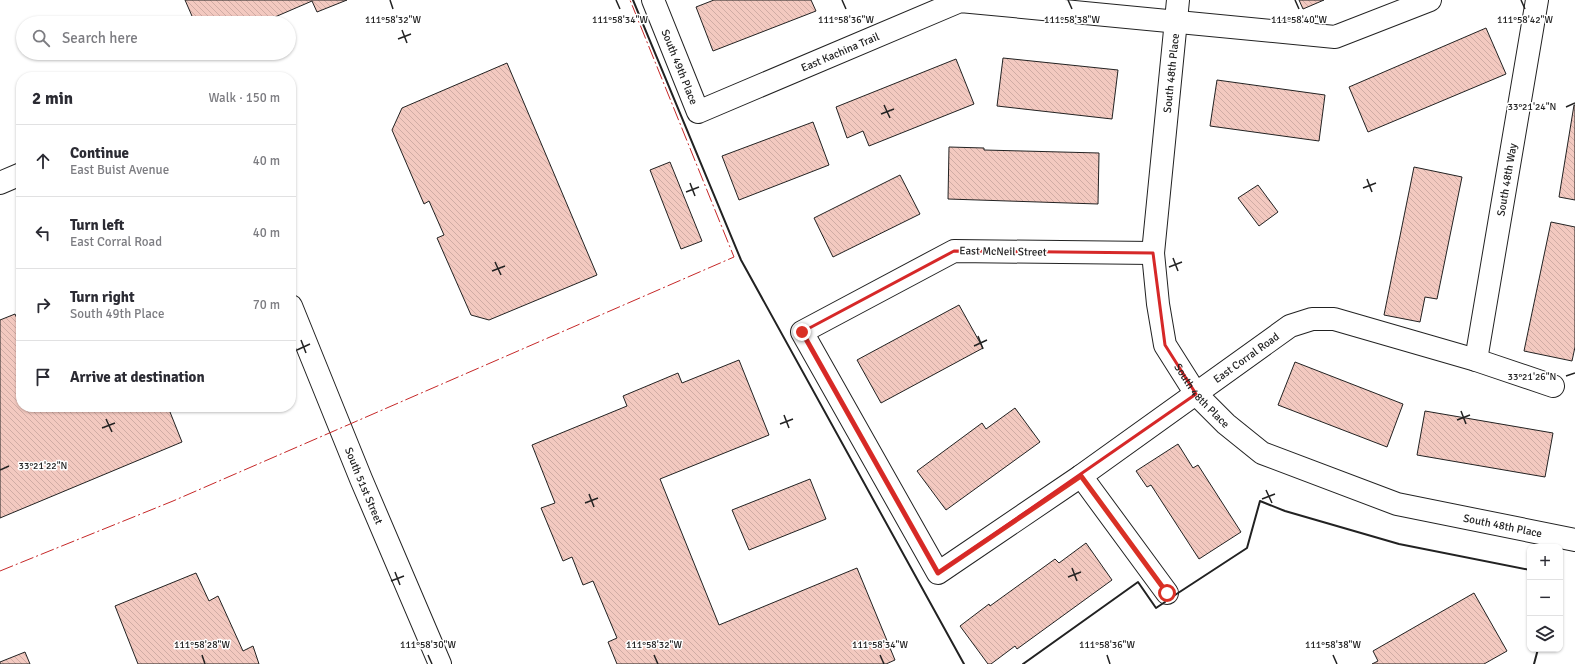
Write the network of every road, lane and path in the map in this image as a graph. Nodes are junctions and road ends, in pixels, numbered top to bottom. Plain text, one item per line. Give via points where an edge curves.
1 (652, 0) edge
2 (1178, 0) edge
3 (1430, 0) edge
4 (1537, 0) edge
5 (1177, 22) junction
6 (698, 112) joint
7 (16, 176) edge
8 (0, 183) edge
9 (1153, 253) junction
10 (296, 318) edge
11 (1476, 360) junction
12 (1553, 386) dead end
13 (1196, 394) junction
14 (1081, 476) junction
15 (1575, 540) edge
16 (938, 573) joint
17 (1167, 593) dead end
18 (440, 664) edge

1 - 6 street, South 49th Place
2 - 5 street, South 48th Place
3 - 5 street, East Kachina Trail via 1335,37
4 - 11 street, South 48th Way
5 - 6 street, East Kachina Trail via 960,1
5 - 9 street, South 48th Place
7 - 8 street
9 - 13 street, South 48th Place via 1158,304 1166,345
9 - 16 street, East McNeil Street via 954,251 802,332
10 - 18 street, South 51st Street
11 - 12 street, East Corral Road
11 - 13 street, East Corral Road via 1334,319 1312,318 1290,326
13 - 14 street, East Corral Road
13 - 15 street, South 48th Place via 1226,424 1262,453 1397,504
14 - 16 street, East Corral Road
14 - 17 street

